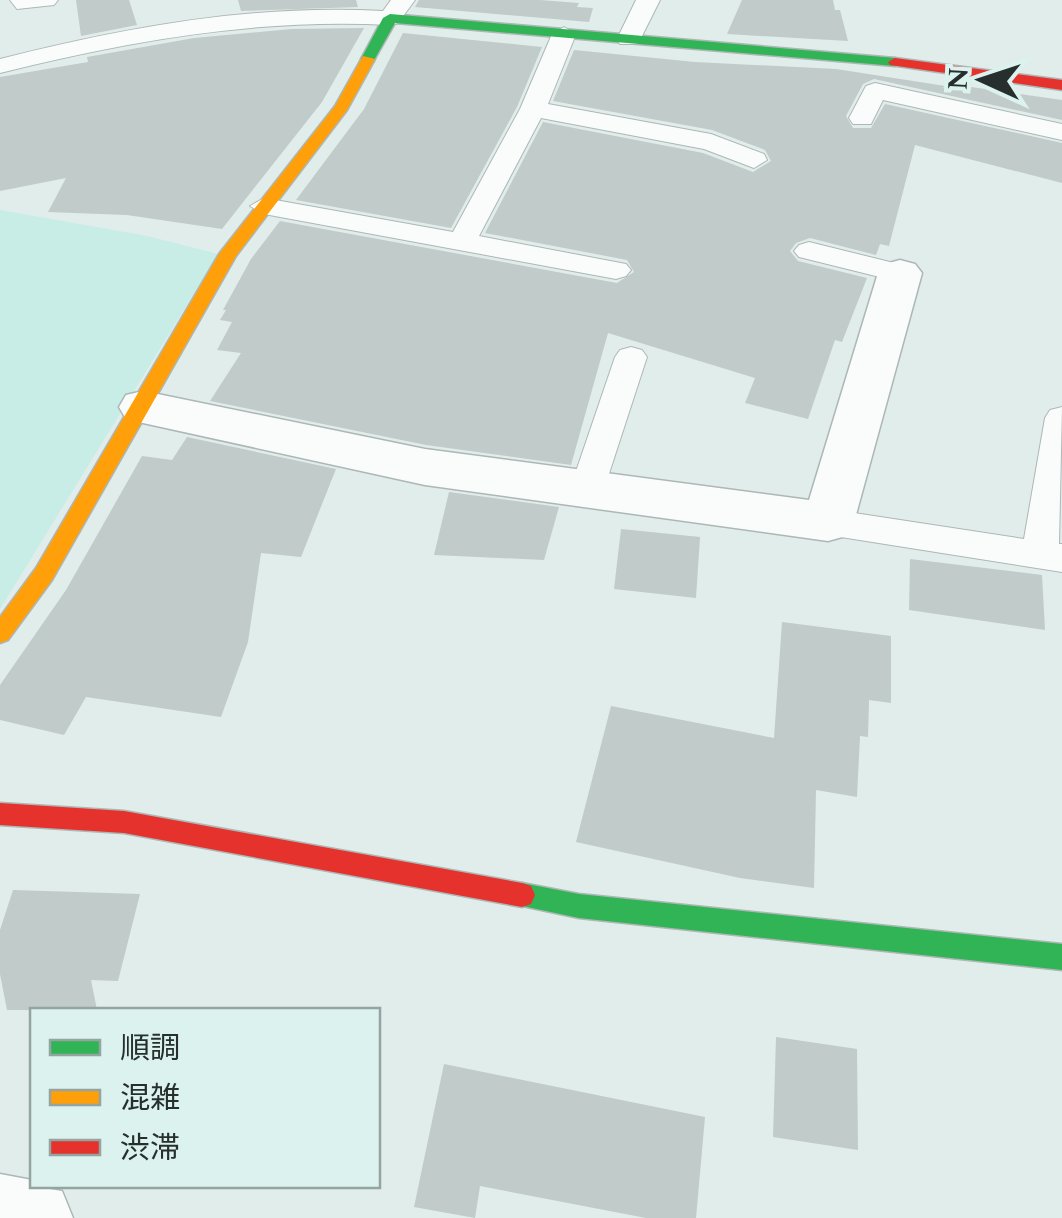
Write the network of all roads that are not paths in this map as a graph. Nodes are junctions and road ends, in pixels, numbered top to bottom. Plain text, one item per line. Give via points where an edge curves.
1 (22, 0) edge
2 (46, 0) edge
3 (172, 0) edge
4 (648, 0) edge
5 (397, 9) edge
6 (190, 29) junction
7 (564, 34) junction
8 (629, 40) junction
9 (0, 66) edge
10 (1062, 84) edge
11 (533, 109) junction
12 (862, 118) dead end
13 (1062, 132) edge
14 (754, 160) dead end
15 (264, 206) junction
16 (464, 240) junction
17 (809, 252) dead end
18 (616, 270) dead end
19 (900, 273) joint
20 (631, 358) dead end
21 (143, 408) junction
22 (1062, 418) edge
23 (587, 489) junction
24 (828, 522) junction
25 (1050, 556) edge
26 (0, 634) edge
27 (0, 814) edge
28 (1062, 958) edge
29 (0, 1212) edge
30 (35, 1218) edge

1 - 2 lane
3 - 6 lane
4 - 8 lane
5 - 6 lane
5 - 7 street
5 - 15 street via 342,107
6 - 9 lane
7 - 8 street
7 - 11 lane
8 - 10 street via 836,54
11 - 14 lane via 711,142
11 - 16 lane
12 - 13 lane via 875,92
15 - 16 lane
15 - 21 street via 228,254
16 - 18 lane
17 - 19 lane
19 - 24 street
20 - 23 lane
21 - 23 street via 425,467
21 - 26 street via 44,574
22 - 25 lane
23 - 24 street
24 - 25 lane
27 - 28 street via 124,822 579,906
29 - 30 street

